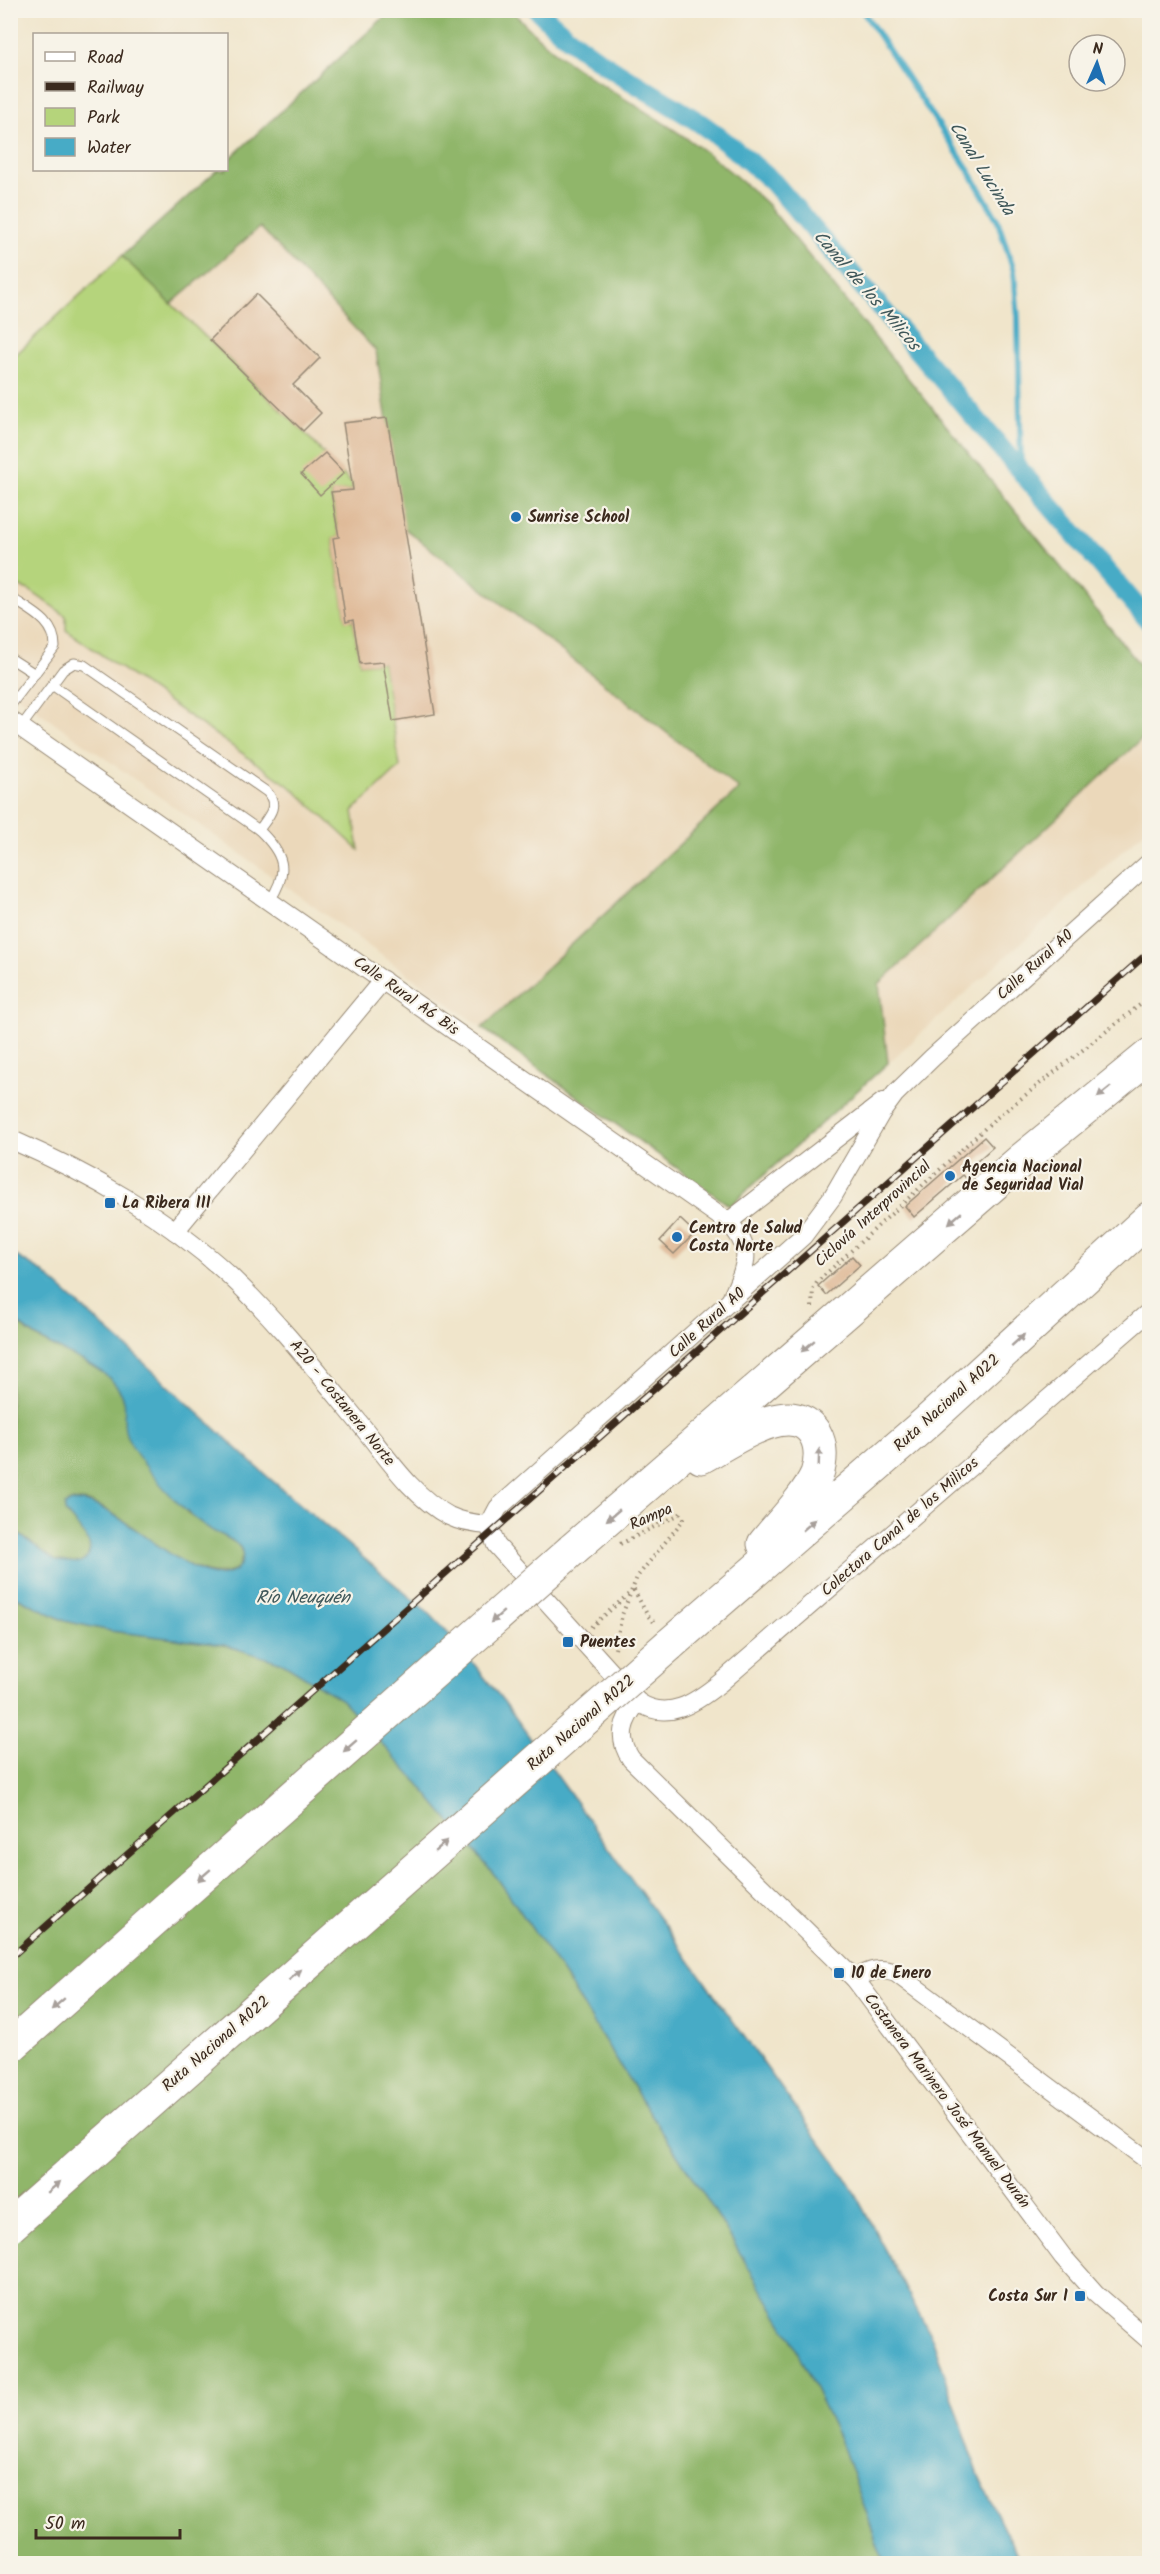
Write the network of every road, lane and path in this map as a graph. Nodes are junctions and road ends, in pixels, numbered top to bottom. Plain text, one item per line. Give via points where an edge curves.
1 (10, 597) edge
2 (10, 658) edge
3 (35, 674) junction
4 (52, 684) junction
5 (10, 706) edge
6 (16, 723) edge
7 (259, 830) junction
8 (1149, 862) edge
9 (270, 900) junction
10 (382, 980) junction
11 (1149, 997) edge
12 (1149, 1056) edge
13 (895, 1094) junction
14 (10, 1139) edge
15 (1149, 1218) edge
16 (728, 1222) junction
17 (175, 1231) junction
18 (730, 1302) junction
19 (1149, 1311) edge
20 (812, 1315) dead end
21 (646, 1486) junction
22 (489, 1525) junction
23 (613, 1548) dead end
24 (633, 1590) junction
25 (715, 1606) junction
26 (648, 1616) dead end
27 (579, 1637) junction
28 (609, 1670) junction
29 (638, 1702) junction
30 (855, 1979) junction
31 (10, 2047) edge
32 (1149, 2162) edge
33 (10, 2226) edge
34 (1149, 2341) edge

1 - 3 lane via 46,621 55,638 55,647
2 - 3 lane
3 - 5 lane
4 - 6 lane
4 - 7 lane
4 - 7 lane via 68,666 84,665 267,792 273,808
6 - 9 street, Calle Rural A6 Bis
7 - 9 lane via 272,842 282,867 283,877
8 - 13 street, Calle Rural A0
9 - 10 street, Calle Rural A6 Bis
10 - 16 street, Calle Rural A6 Bis
10 - 17 street
11 - 20 path, Ciclovía Interprovincial via 995,1119 818,1281 813,1289
12 -> 21 highway via 1025,1157
13 - 16 street, Calle Rural A0
13 - 18 street, Calle Rural A0 via 818,1217 787,1252
14 - 17 street, A20 - Costanera Norte via 88,1175
25 -> 15 highway, Ruta Nacional A022 via 936,1414
16 - 18 street, Calle Rural A6 Bis via 746,1247 743,1271
17 - 22 street, A20 - Costanera Norte via 257,1302 418,1493 450,1516
18 - 22 street, Calle Rural A0 via 498,1508
19 - 29 street, Colectora Canal de los Milicos via 704,1695 674,1710 660,1712
25 -> 21 highway via 810,1485 819,1464 819,1442 814,1433 800,1420 767,1422
21 -> 31 highway, bridge
22 - 27 street via 496,1545
23 - 24 path, Rampa via 680,1514 684,1519 640,1572
24 - 26 path
24 - 27 path
24 - 28 path via 622,1615
33 -> 25 highway, Ruta Nacional A022, bridge
27 - 28 street
28 - 29 street
29 - 30 street, Costanera Marinero José Manuel Durán via 622,1726 622,1743 631,1759
30 - 32 street via 874,1969 896,1973
30 - 34 street, Costanera Marinero José Manuel Durán via 1063,2257 1095,2293

